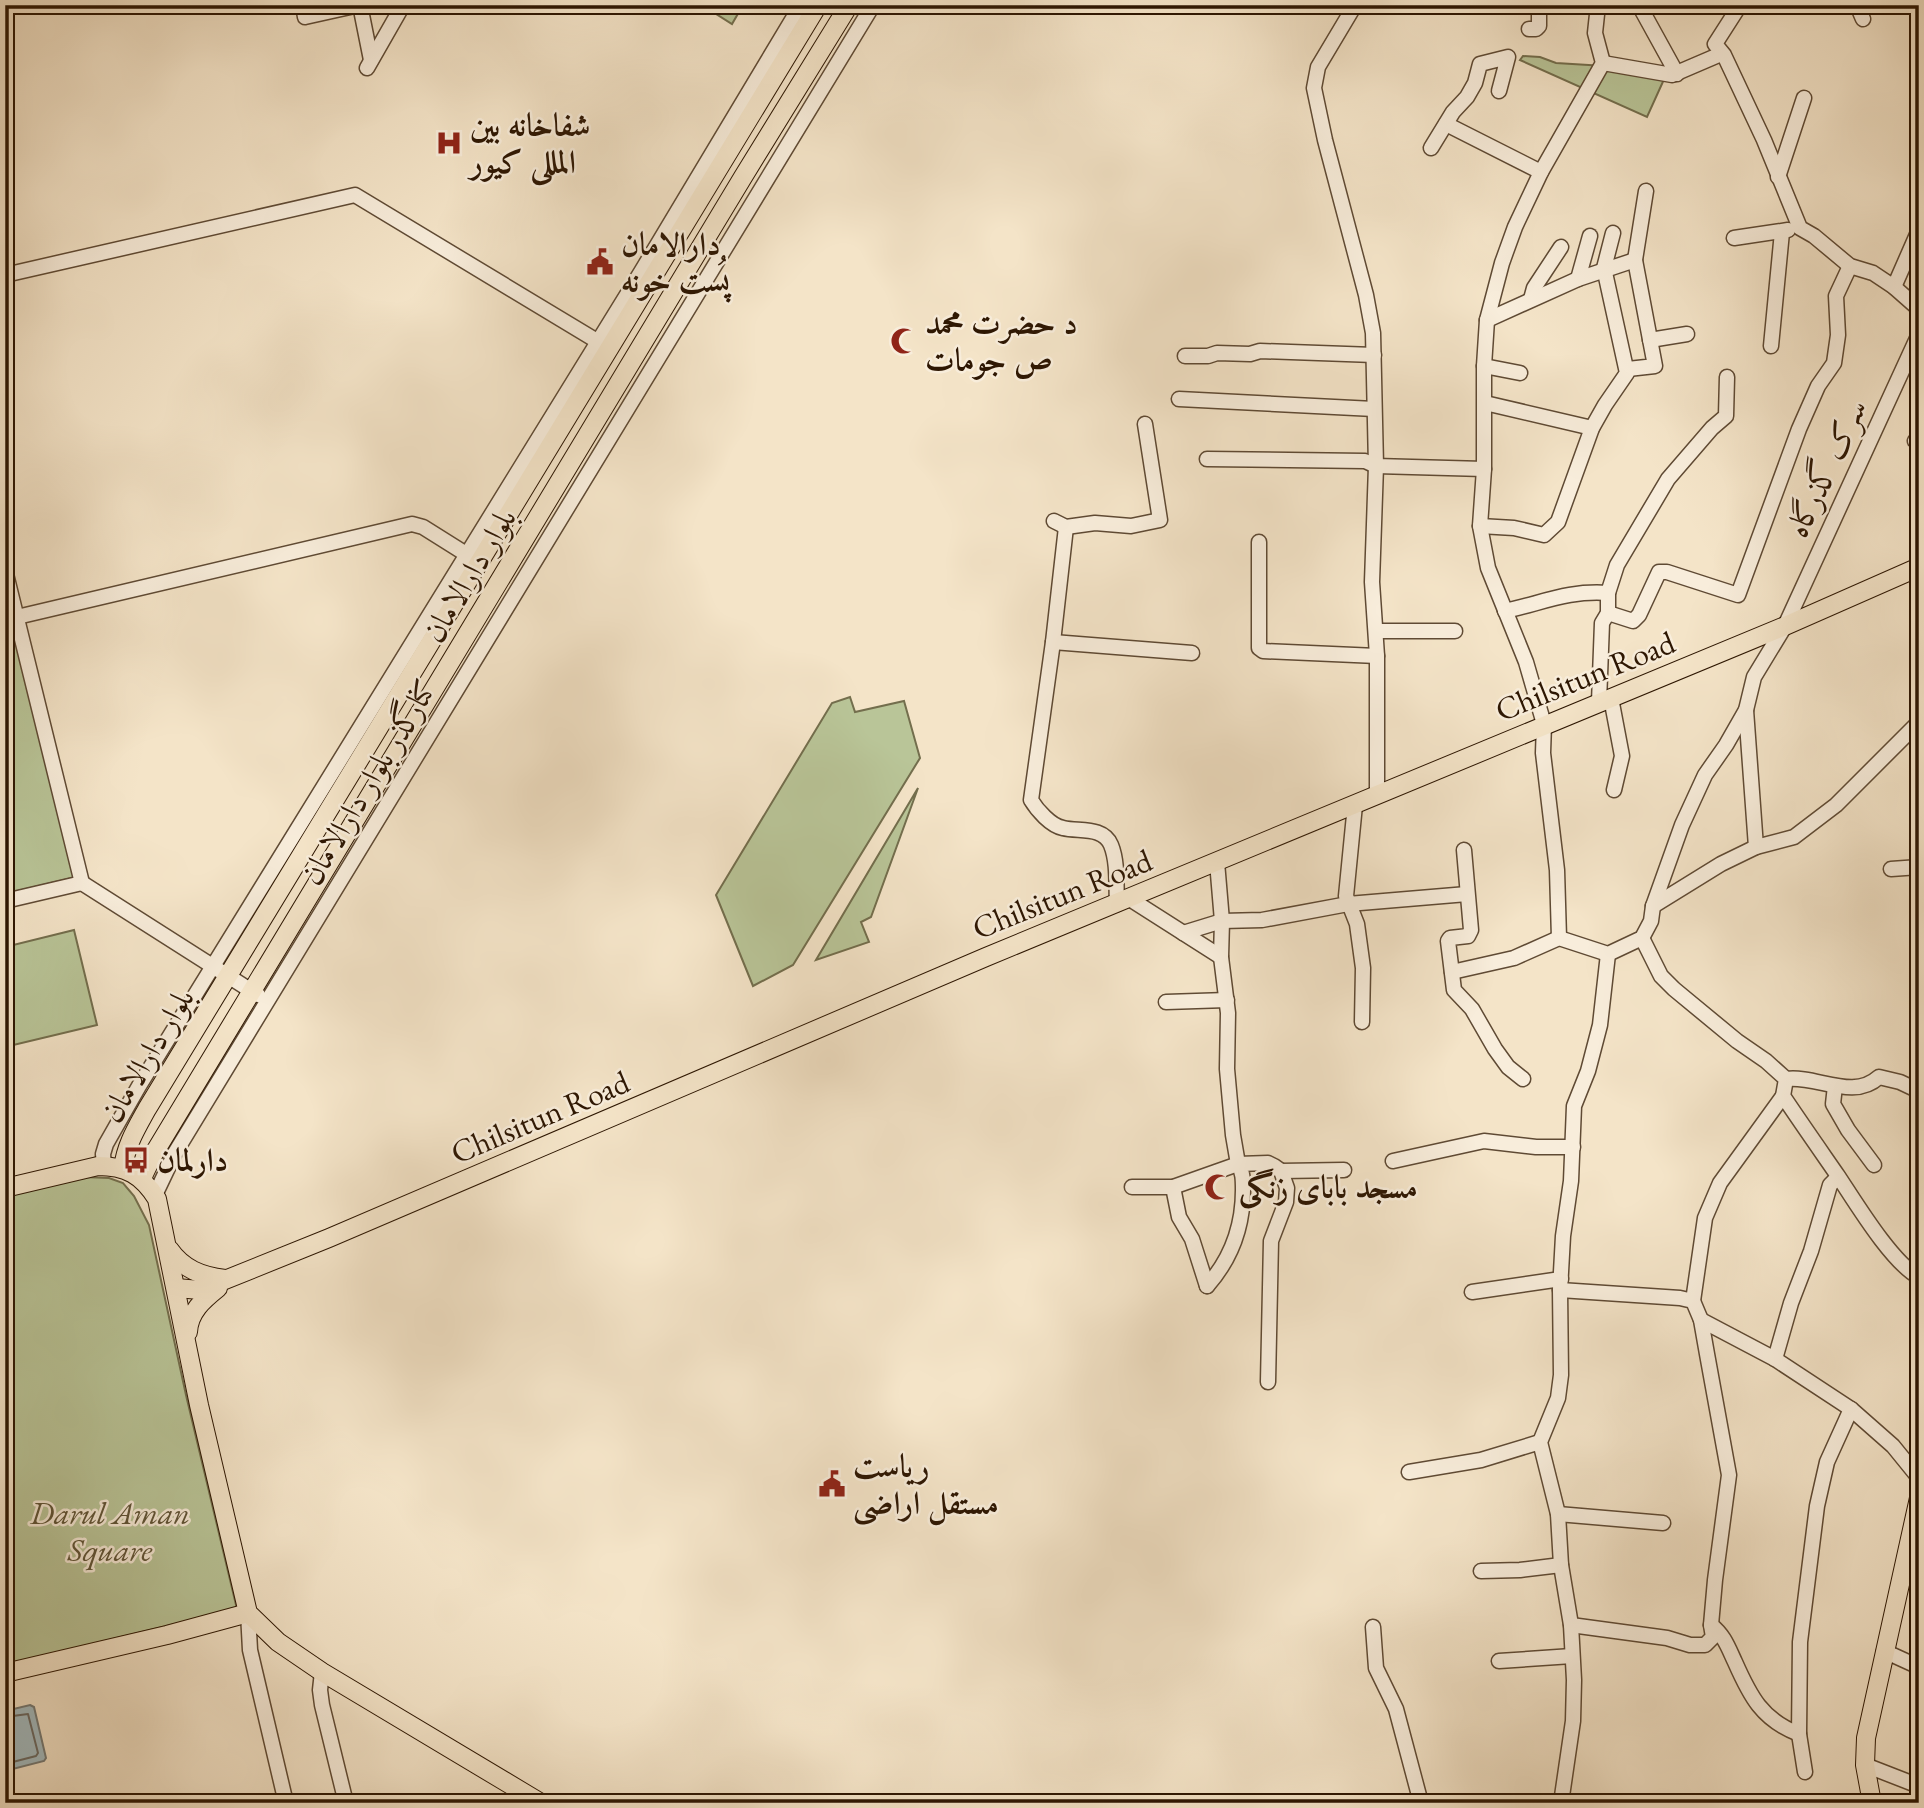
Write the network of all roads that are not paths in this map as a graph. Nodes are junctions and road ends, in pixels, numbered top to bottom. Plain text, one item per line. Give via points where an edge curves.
1 (303, 5) edge
2 (360, 5) edge
3 (403, 5) edge
4 (801, 5) edge
5 (818, 5) edge
6 (849, 5) edge
7 (873, 5) edge
8 (1355, 5) edge
9 (1539, 5) edge
10 (1598, 5) edge
11 (1639, 5) edge
12 (1740, 5) edge
13 (1529, 29) dead end
14 (1721, 54) junction
15 (1602, 63) junction
16 (1677, 74) junction
17 (1499, 91) dead end
18 (1804, 98) dead end
19 (1446, 124) junction
20 (1431, 148) dead end
21 (1541, 172) junction
22 (1778, 177) junction
23 (1646, 191) dead end
24 (1800, 228) junction
25 (1919, 230) edge
26 (1782, 232) junction
27 (1613, 233) dead end
28 (1590, 236) dead end
29 (1734, 238) dead end
30 (1561, 247) dead end
31 (1634, 260) junction
32 (1850, 266) junction
33 (1604, 268) junction
34 (5, 275) edge
35 (1578, 279) junction
36 (1895, 287) junction
37 (1531, 299) junction
38 (1919, 309) edge
39 (1487, 320) junction
40 (1687, 334) dead end
41 (1919, 334) edge
42 (1650, 340) junction
43 (603, 345) junction
44 (1771, 346) dead end
45 (662, 352) junction
46 (637, 355) junction
47 (1374, 355) junction
48 (1185, 356) dead end
49 (1484, 366) junction
50 (1628, 369) junction
51 (1520, 373) dead end
52 (1727, 377) dead end
53 (1179, 399) dead end
54 (1485, 403) junction
55 (1374, 410) junction
56 (1145, 424) dead end
57 (1592, 428) junction
58 (1207, 459) dead end
59 (1376, 466) junction
60 (1484, 469) junction
61 (1480, 526) junction
62 (1259, 542) dead end
63 (466, 554) junction
64 (1919, 567) edge
65 (5, 570) edge
66 (1608, 593) junction
67 (1505, 611) junction
68 (1608, 613) junction
69 (17, 617) junction
70 (1785, 626) junction
71 (1376, 631) junction
72 (1455, 631) dead end
73 (1054, 642) junction
74 (1192, 653) dead end
75 (1377, 656) junction
76 (1605, 700) junction
77 (1746, 710) junction
78 (1919, 722) edge
79 (1544, 724) junction
80 (1614, 790) dead end
81 (1377, 795) junction
82 (1355, 805) junction
83 (1756, 847) junction
84 (1464, 850) dead end
85 (1217, 862) junction
86 (1919, 867) edge
87 (1891, 869) dead end
88 (82, 883) junction
89 (1467, 894) junction
90 (5, 901) edge
91 (1123, 902) junction
92 (1348, 904) junction
93 (1653, 906) junction
94 (1222, 921) junction
95 (1183, 933) junction
96 (1559, 938) junction
97 (1642, 938) junction
98 (1608, 954) junction
99 (1221, 957) junction
100 (221, 971) junction
101 (1452, 972) junction
102 (252, 990) junction
103 (1227, 1000) junction
104 (268, 1001) junction
105 (1166, 1002) dead end
106 (1362, 1022) dead end
107 (1523, 1079) dead end
108 (1786, 1079) junction
109 (1835, 1086) junction
110 (1919, 1091) edge
111 (1783, 1096) junction
112 (1573, 1147) junction
113 (1393, 1161) dead end
114 (1238, 1164) junction
115 (1874, 1165) dead end
116 (104, 1166) junction
117 (123, 1168) junction
118 (1344, 1170) dead end
119 (1281, 1171) junction
120 (1838, 1177) junction
121 (142, 1178) junction
122 (1132, 1187) dead end
123 (1173, 1187) junction
124 (5, 1188) edge
125 (155, 1195) junction
126 (168, 1248) junction
127 (1919, 1277) edge
128 (229, 1279) junction
129 (1560, 1284) junction
130 (176, 1288) junction
131 (1472, 1292) dead end
132 (1693, 1301) junction
133 (1700, 1320) junction
134 (188, 1350) junction
135 (1775, 1359) junction
136 (1268, 1382) dead end
137 (1851, 1409) junction
138 (1540, 1442) junction
139 (1409, 1472) dead end
140 (1919, 1478) edge
141 (1919, 1498) edge
142 (1558, 1514) junction
143 (1663, 1523) dead end
144 (1561, 1564) junction
145 (1481, 1571) dead end
146 (248, 1613) junction
147 (1571, 1625) junction
148 (1711, 1625) junction
149 (1373, 1627) dead end
150 (1884, 1651) junction
151 (1572, 1656) junction
152 (1499, 1661) dead end
153 (1919, 1667) edge
154 (322, 1672) junction
155 (5, 1673) edge
156 (1799, 1734) junction
157 (1865, 1765) junction
158 (1805, 1772) dead end
159 (1919, 1786) edge
160 (286, 1803) edge
161 (346, 1803) edge
162 (541, 1803) edge
163 (1420, 1803) edge
164 (1561, 1803) edge
165 (1872, 1803) edge

1 - 2 street via 305,17
2 - 3 street via 369,64
4 - 43 street, کنارگذر بلوار دارالامان
5 - 43 main road, بلوار دارالامان
6 - 46 main road, بلوار دارالامان
7 - 45 street, کنارگذر بلوار دارالامان
8 - 47 street via 1318,67 1314,88 1366,295
9 - 13 street via 1539,26
10 - 15 street via 1595,33
11 - 16 street
12 - 14 street via 1715,43
14 - 16 street
14 - 22 street
15 - 16 street
15 - 21 street
17 - 19 street via 1508,57 1480,64 1475,83
18 - 22 street
19 - 20 street
19 - 21 street
21 - 39 street via 1515,226
22 - 24 street
23 - 31 street
24 - 26 street
24 - 32 street
25 - 36 street
26 - 29 street
26 - 44 street
27 - 33 street
28 - 35 street
30 - 37 street
31 - 33 street
31 - 42 street
32 - 36 street
32 - 68 street via 1836,296 1834,363 1799,429 1738,595 1659,572 1633,621
33 - 35 street
33 - 50 street
34 - 43 street via 355,195
35 - 37 street
36 - 38 street
37 - 39 street
39 - 49 street
40 - 42 street
41 - 70 street, سرک گذرگاه
42 - 50 street via 1655,366
43 - 46 main road
43 - 63 street, کنارگذر بلوار دارالامان
43 - 100 main road, بلوار دارالامان via 346,778
45 - 46 street
45 - 104 street, کنارگذر بلوار دارالامان
46 - 102 main road, بلوار دارالامان
47 - 48 street via 1261,351
47 - 55 street
49 - 51 street
49 - 54 street
50 - 57 street
52 - 66 street via 1726,416 1668,479 1617,565
53 - 55 street
54 - 57 street
54 - 60 street
55 - 59 street
56 - 73 street via 1160,520 1130,526 1060,524
57 - 61 street via 1558,522 1544,535
58 - 59 street via 1365,461
59 - 60 street
59 - 71 street via 1372,582
60 - 61 street
61 - 67 street via 1488,568
62 - 75 street via 1259,648
63 - 69 street via 412,524
63 - 100 street, کنارگذر بلوار دارالامان
64 - 70 main road, Chilsitun Road
65 - 69 street
66 - 67 street via 1586,591
66 - 68 street
67 - 79 street
68 - 76 street via 1600,643
69 - 88 street
70 - 76 main road, Chilsitun Road
70 - 77 street, سرک گذرگاه via 1755,677
71 - 72 street
71 - 75 street
73 - 74 street
73 - 91 street via 1031,800 1060,828 1097,831 1111,843
75 - 81 street
76 - 79 main road, Chilsitun Road
76 - 80 street via 1622,756
77 - 83 street
77 - 93 street via 1705,775
78 - 83 street via 1836,805 1794,836
79 - 81 main road, Chilsitun Road
79 - 96 street
81 - 82 main road, Chilsitun Road
82 - 85 main road, Chilsitun Road
82 - 92 street
83 - 93 street
84 - 89 street
85 - 91 main road, Chilsitun Road
85 - 94 street
86 - 87 street
88 - 90 street
88 - 100 street
89 - 92 street
89 - 101 street via 1471,930 1468,936 1448,941
91 - 95 street
91 - 128 main road, Chilsitun Road
92 - 94 street via 1262,920
92 - 106 street via 1357,924 1362,957
93 - 97 street
94 - 95 street
94 - 99 street
95 - 99 street
96 - 98 street
96 - 101 street via 1514,958
97 - 98 street
97 - 108 street via 1661,976 1674,989
98 - 112 street via 1600,1025 1574,1106
99 - 103 street
100 - 102 street
100 - 116 street, کنارگذر بلوار دارالامان via 118,1122 103,1154
100 - 117 main road, بلوار دارالامان via 131,1138
101 - 107 street via 1454,990 1472,1009 1508,1067
102 - 104 street
102 - 121 main road, بلوار دارالامان
103 - 105 street
103 - 114 street via 1227,1069
104 - 125 street, کنارگذر بلوار دارالامان
108 - 109 street via 1800,1077
108 - 111 street
109 - 110 street via 1869,1086 1879,1077
109 - 115 street via 1833,1104
111 - 120 street
111 - 132 street via 1720,1183 1705,1218
112 - 113 street via 1484,1141
112 - 129 street
114 - 119 street via 1268,1163
114 - 123 street
114 - 123 street via 1242,1202 1237,1232 1207,1286 1192,1239 1179,1217
116 - 117 main road
116 - 124 main road
117 - 121 main road
118 - 119 street
119 - 136 street via 1287,1188 1272,1241
120 - 127 street via 1904,1266
120 - 135 street via 1830,1185
121 - 125 main road
122 - 123 street
125 - 126 main road
126 - 128 main road via 187,1268
126 - 130 main road
128 - 130 main road via 200,1290
128 - 134 main road via 191,1315
129 - 131 street
129 - 132 street
129 - 138 street via 1561,1375 1558,1398
130 - 134 main road
132 - 133 street
133 - 135 street
133 - 148 street via 1729,1475
134 - 146 main road
135 - 137 street
137 - 140 street via 1894,1446
137 - 156 street via 1827,1462 1817,1506 1800,1642
138 - 139 street via 1481,1460
138 - 142 street
141 - 150 main road
142 - 143 street
142 - 144 street
144 - 145 street
144 - 147 street
146 - 154 main road via 278,1642
146 - 155 main road
146 - 160 street via 250,1650
147 - 148 street via 1697,1645 1713,1637
147 - 151 street
148 - 156 street via 1723,1635 1750,1696 1774,1723
149 - 163 street via 1376,1668 1396,1709
150 - 153 street
150 - 157 main road
151 - 152 street
151 - 164 street via 1573,1721
154 - 161 street via 322,1705
154 - 162 main road
156 - 158 street
157 - 159 street
157 - 165 main road

